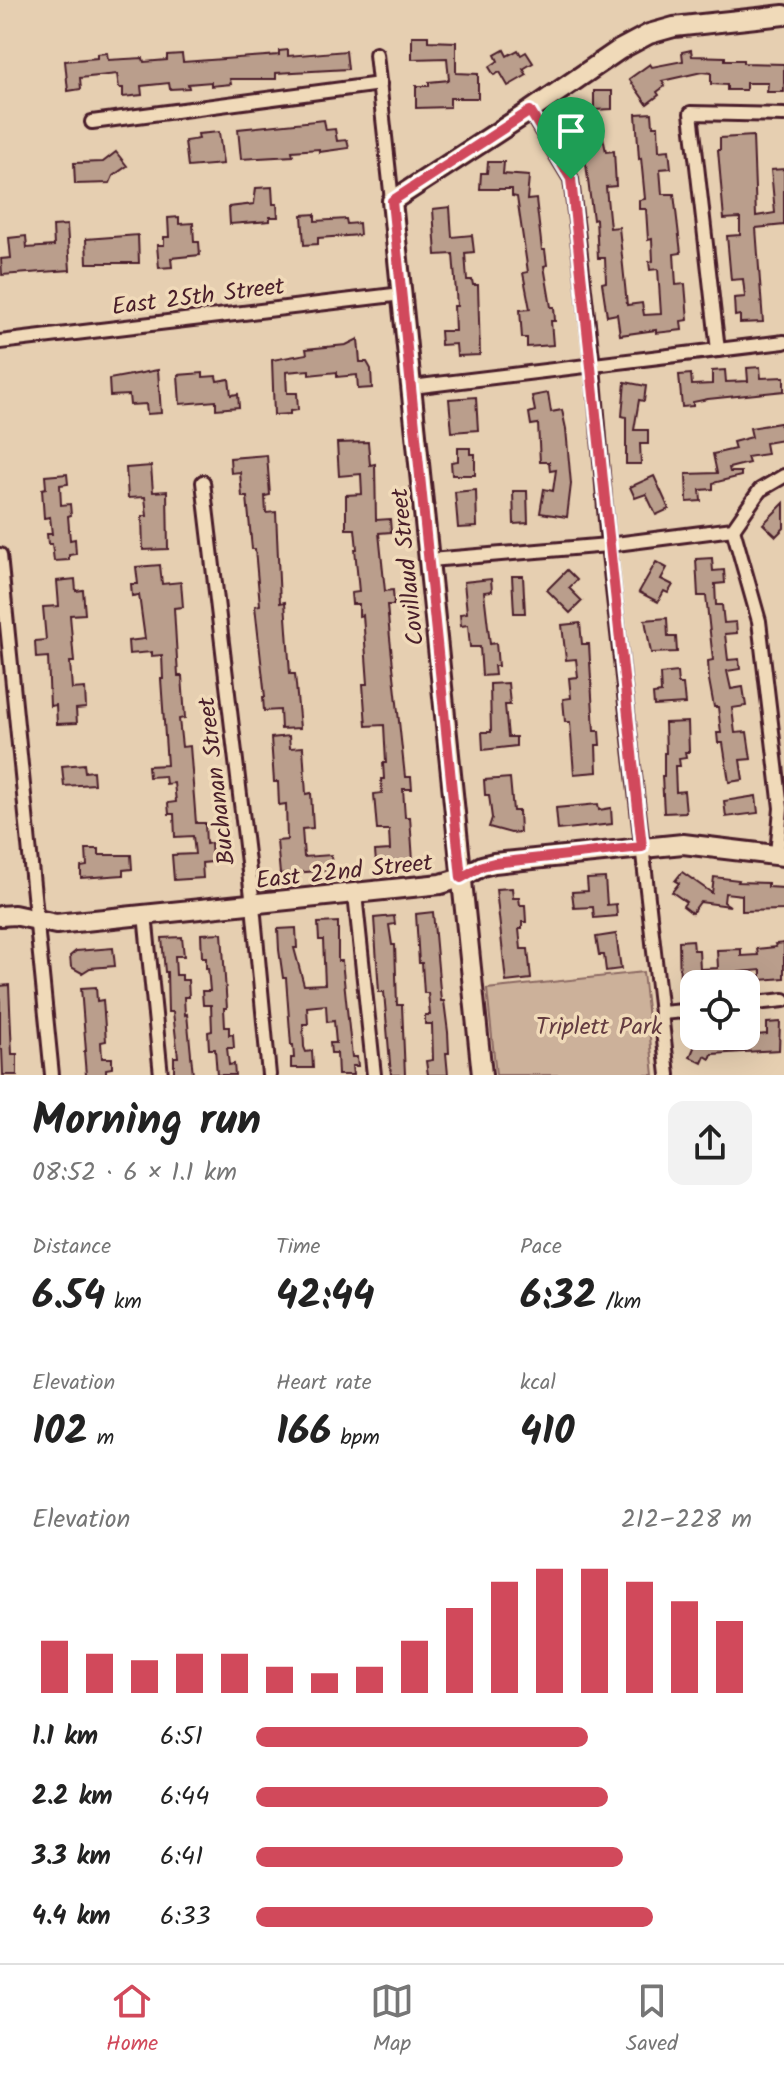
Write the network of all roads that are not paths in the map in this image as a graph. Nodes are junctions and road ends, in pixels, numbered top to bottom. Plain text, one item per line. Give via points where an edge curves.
1 (784, 15) edge
2 (376, 54) dead end
3 (380, 84) junction
4 (530, 111) junction
5 (784, 115) edge
6 (92, 122) dead end
7 (392, 201) junction
8 (402, 294) junction
9 (0, 342) edge
10 (784, 342) edge
11 (718, 350) junction
12 (593, 366) junction
13 (412, 387) junction
14 (784, 476) edge
15 (203, 482) dead end
16 (733, 529) junction
17 (608, 545) junction
18 (0, 555) edge
19 (430, 560) junction
20 (3, 612) edge
21 (642, 847) junction
22 (781, 856) edge
23 (461, 878) junction
24 (355, 894) junction
25 (253, 905) junction
26 (145, 914) junction
27 (0, 916) edge
28 (35, 920) junction
29 (784, 1000) edge
30 (760, 1003) edge
31 (680, 1011) edge
32 (662, 1013) junction
33 (52, 1075) edge
34 (161, 1075) edge
35 (269, 1075) edge
36 (374, 1075) edge
37 (482, 1075) edge
38 (668, 1075) edge

1 - 4 street via 649,34
2 - 3 street, Covillaud Street
3 - 6 street
3 - 7 street, Covillaud Street
4 - 7 street
4 - 12 street via 571,179
5 - 11 street via 691,113
7 - 8 street, Covillaud Street
8 - 9 street, East 25th Street
8 - 13 street, Covillaud Street
10 - 11 street
11 - 12 street
12 - 13 street
12 - 17 street
13 - 19 street, Covillaud Street
14 - 16 street via 760,490
15 - 25 street, Buchanan Street
16 - 17 street
16 - 22 street via 759,621 781,808
17 - 19 street
17 - 21 street
18 - 20 street
19 - 23 street, Covillaud Street
20 - 28 street
21 - 22 street, East 22nd Street via 697,844
21 - 23 street, East 22nd Street via 494,863
21 - 32 street
23 - 24 street, East 22nd Street
23 - 37 street, Covillaud Street
24 - 25 street, East 22nd Street
24 - 36 street
25 - 26 street, East 22nd Street
25 - 35 street, Buchanan Street
26 - 28 street, East 22nd Street via 56,924
26 - 34 street
27 - 28 street, East 22nd Street
28 - 33 street
29 - 30 street
31 - 32 street
32 - 38 street

